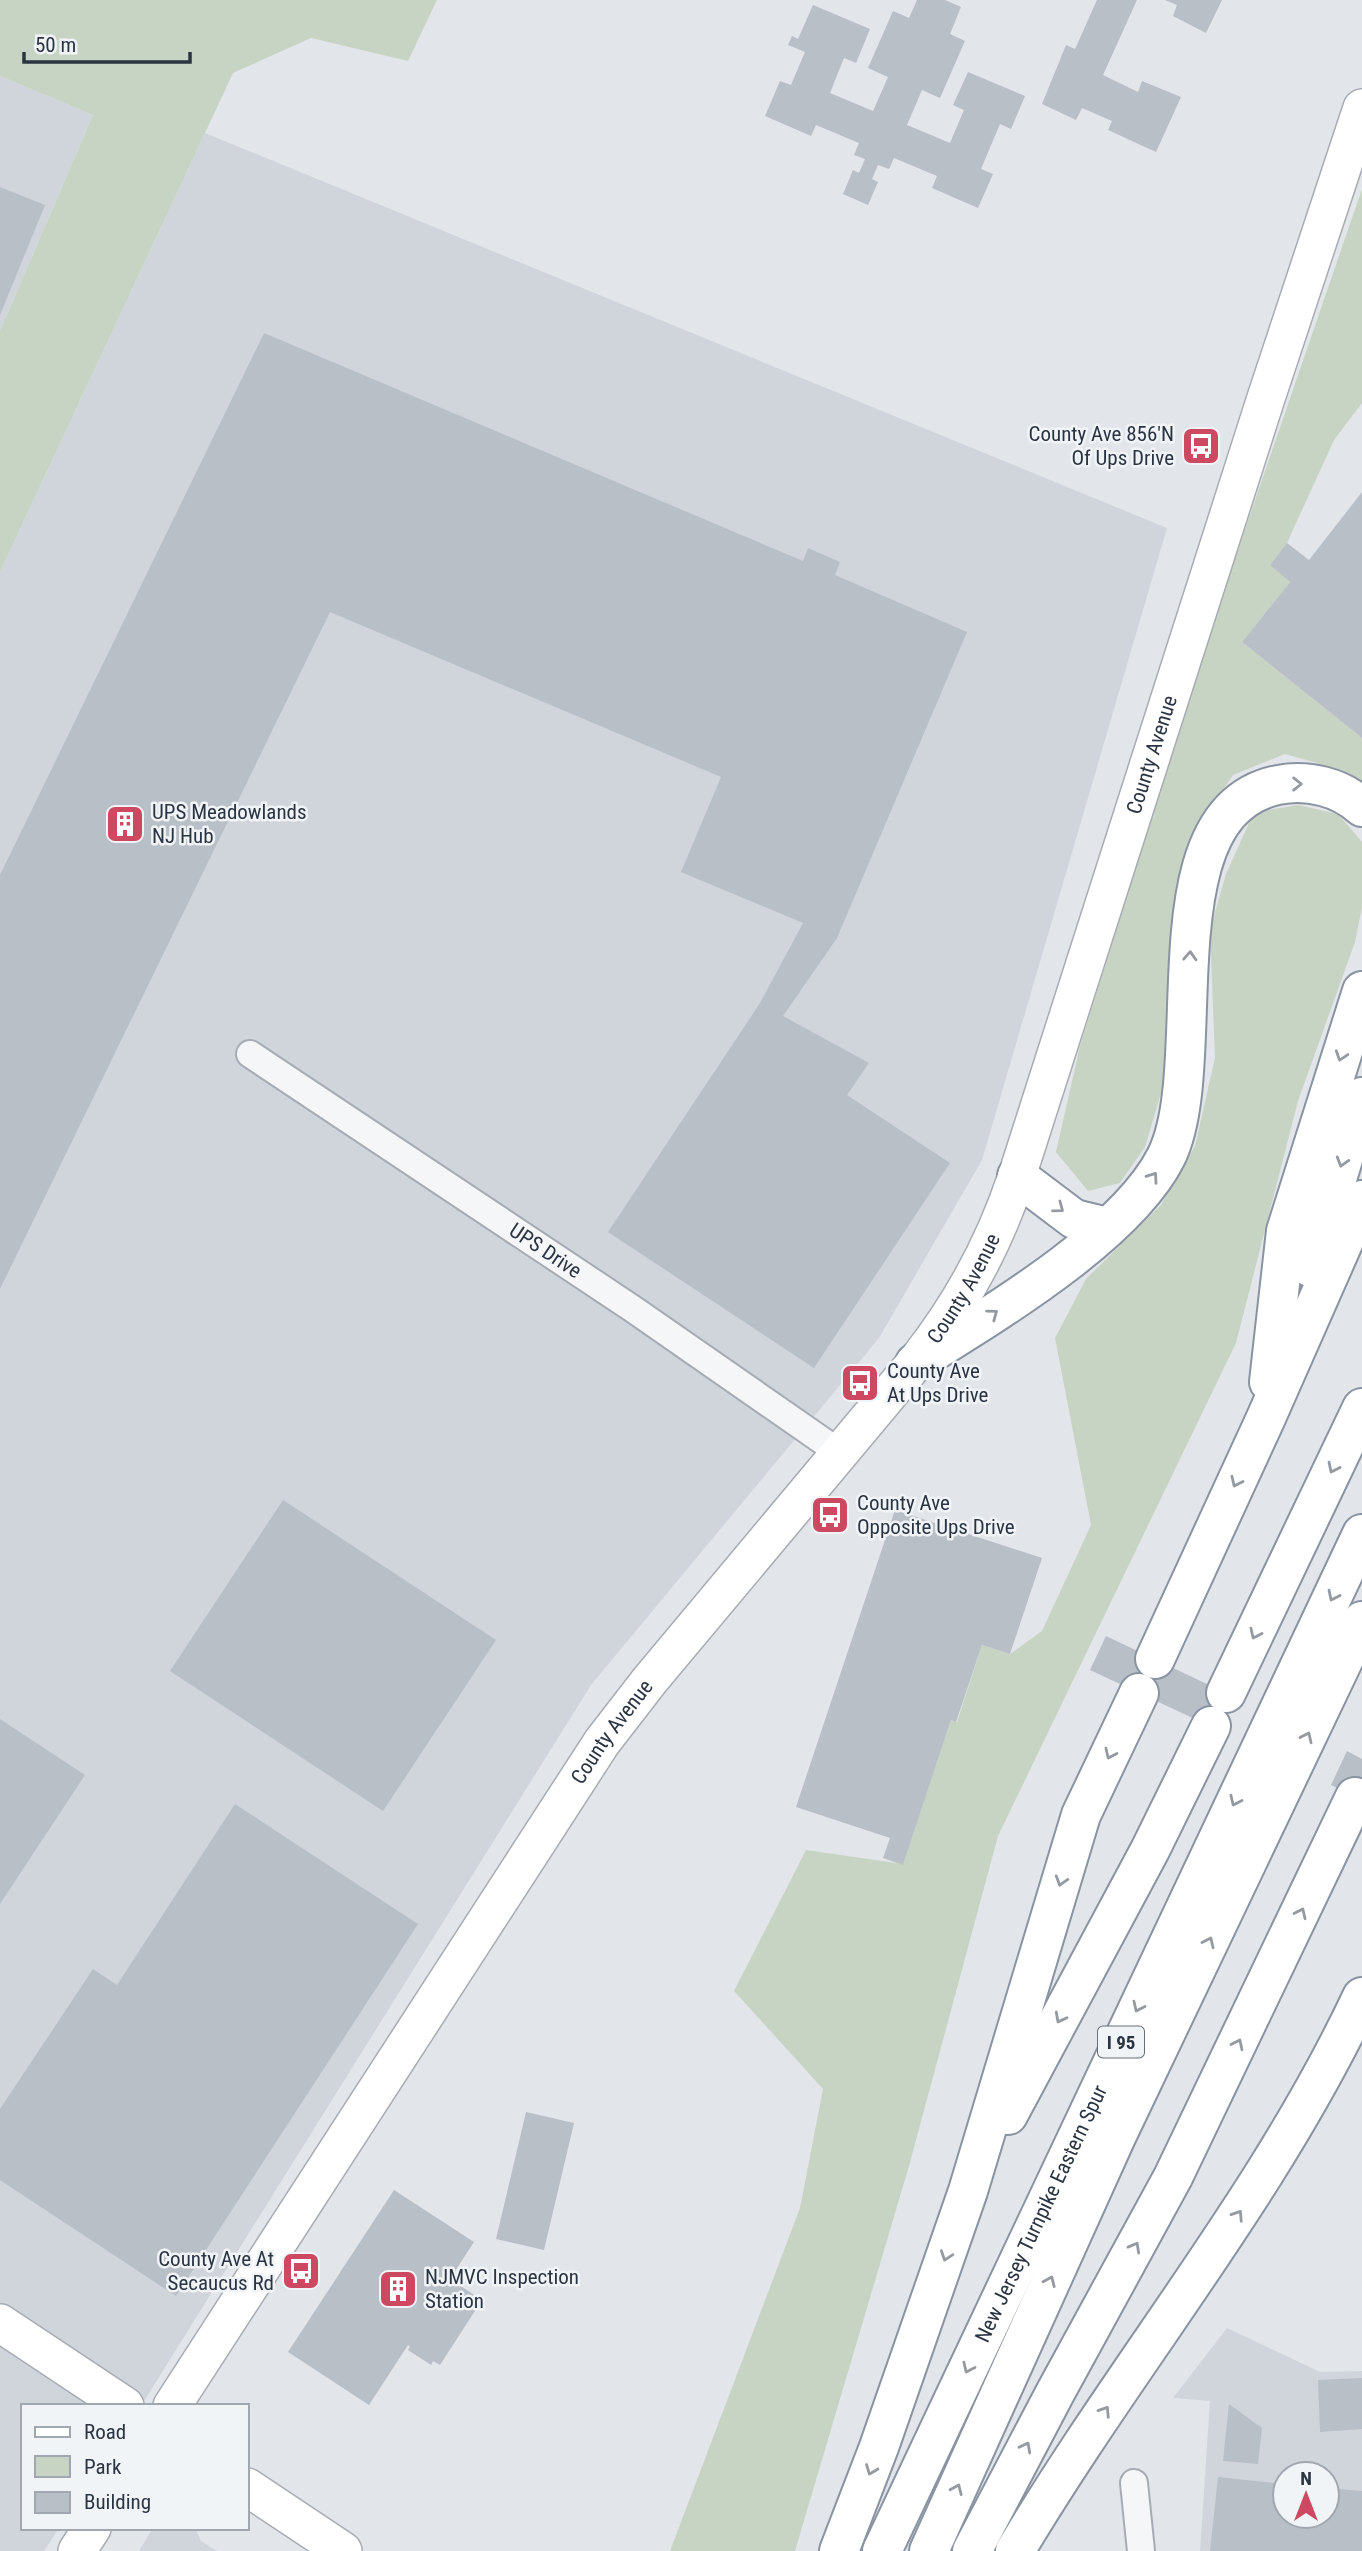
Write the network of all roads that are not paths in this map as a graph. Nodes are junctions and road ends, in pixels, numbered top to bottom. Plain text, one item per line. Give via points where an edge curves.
1 (1362, 108) edge
2 (1362, 807) edge
3 (1362, 991) edge
4 (250, 1054) dead end
5 (1362, 1097) edge
6 (1017, 1175) junction
7 (1362, 1200) edge
8 (1107, 1227) junction
9 (915, 1363) junction
10 (1362, 1408) edge
11 (1265, 1420) junction
12 (840, 1453) junction
13 (1362, 1535) edge
14 (1362, 1621) edge
15 (1155, 1659) dead end
16 (1139, 1693) dead end
17 (1355, 1797) dead end
18 (1362, 1997) edge
19 (968, 2191) junction
20 (0, 2323) edge
21 (122, 2404) edge
22 (173, 2404) edge
23 (1135, 2483) dead end
24 (248, 2488) edge
25 (91, 2530) edge
26 (77, 2551) edge
27 (343, 2551) edge
28 (839, 2551) edge
29 (882, 2551) edge
30 (929, 2551) edge
31 (972, 2551) edge
32 (1015, 2551) edge
33 (1141, 2551) edge

1 - 6 main road, County Avenue
8 -> 2 highway via 1143,1192 1162,1164 1179,1118 1193,912 1200,870 1214,834 1238,804 1253,794 1289,783 1324,786
3 -> 11 highway via 1286,1231
4 - 12 street, UPS Drive
5 -> 11 highway
6 -> 8 highway via 1073,1219
6 - 9 main road, County Avenue via 969,1286
7 - 11 highway
9 -> 8 highway via 983,1321
9 - 12 main road, County Avenue
10 -> 19 highway via 1150,1850
11 -> 15 highway
12 - 22 main road, County Avenue via 602,1742
13 -> 29 highway, New Jersey Turnpike Eastern Spur / I 95
30 -> 14 highway, New Jersey Turnpike Eastern Spur / I 95 via 1111,2149
16 -> 19 highway via 1081,1815
31 -> 17 highway via 1173,2177
32 -> 18 highway via 1274,2161
19 -> 28 highway
20 - 21 main road
23 - 33 street
24 - 27 main road
25 - 26 main road

